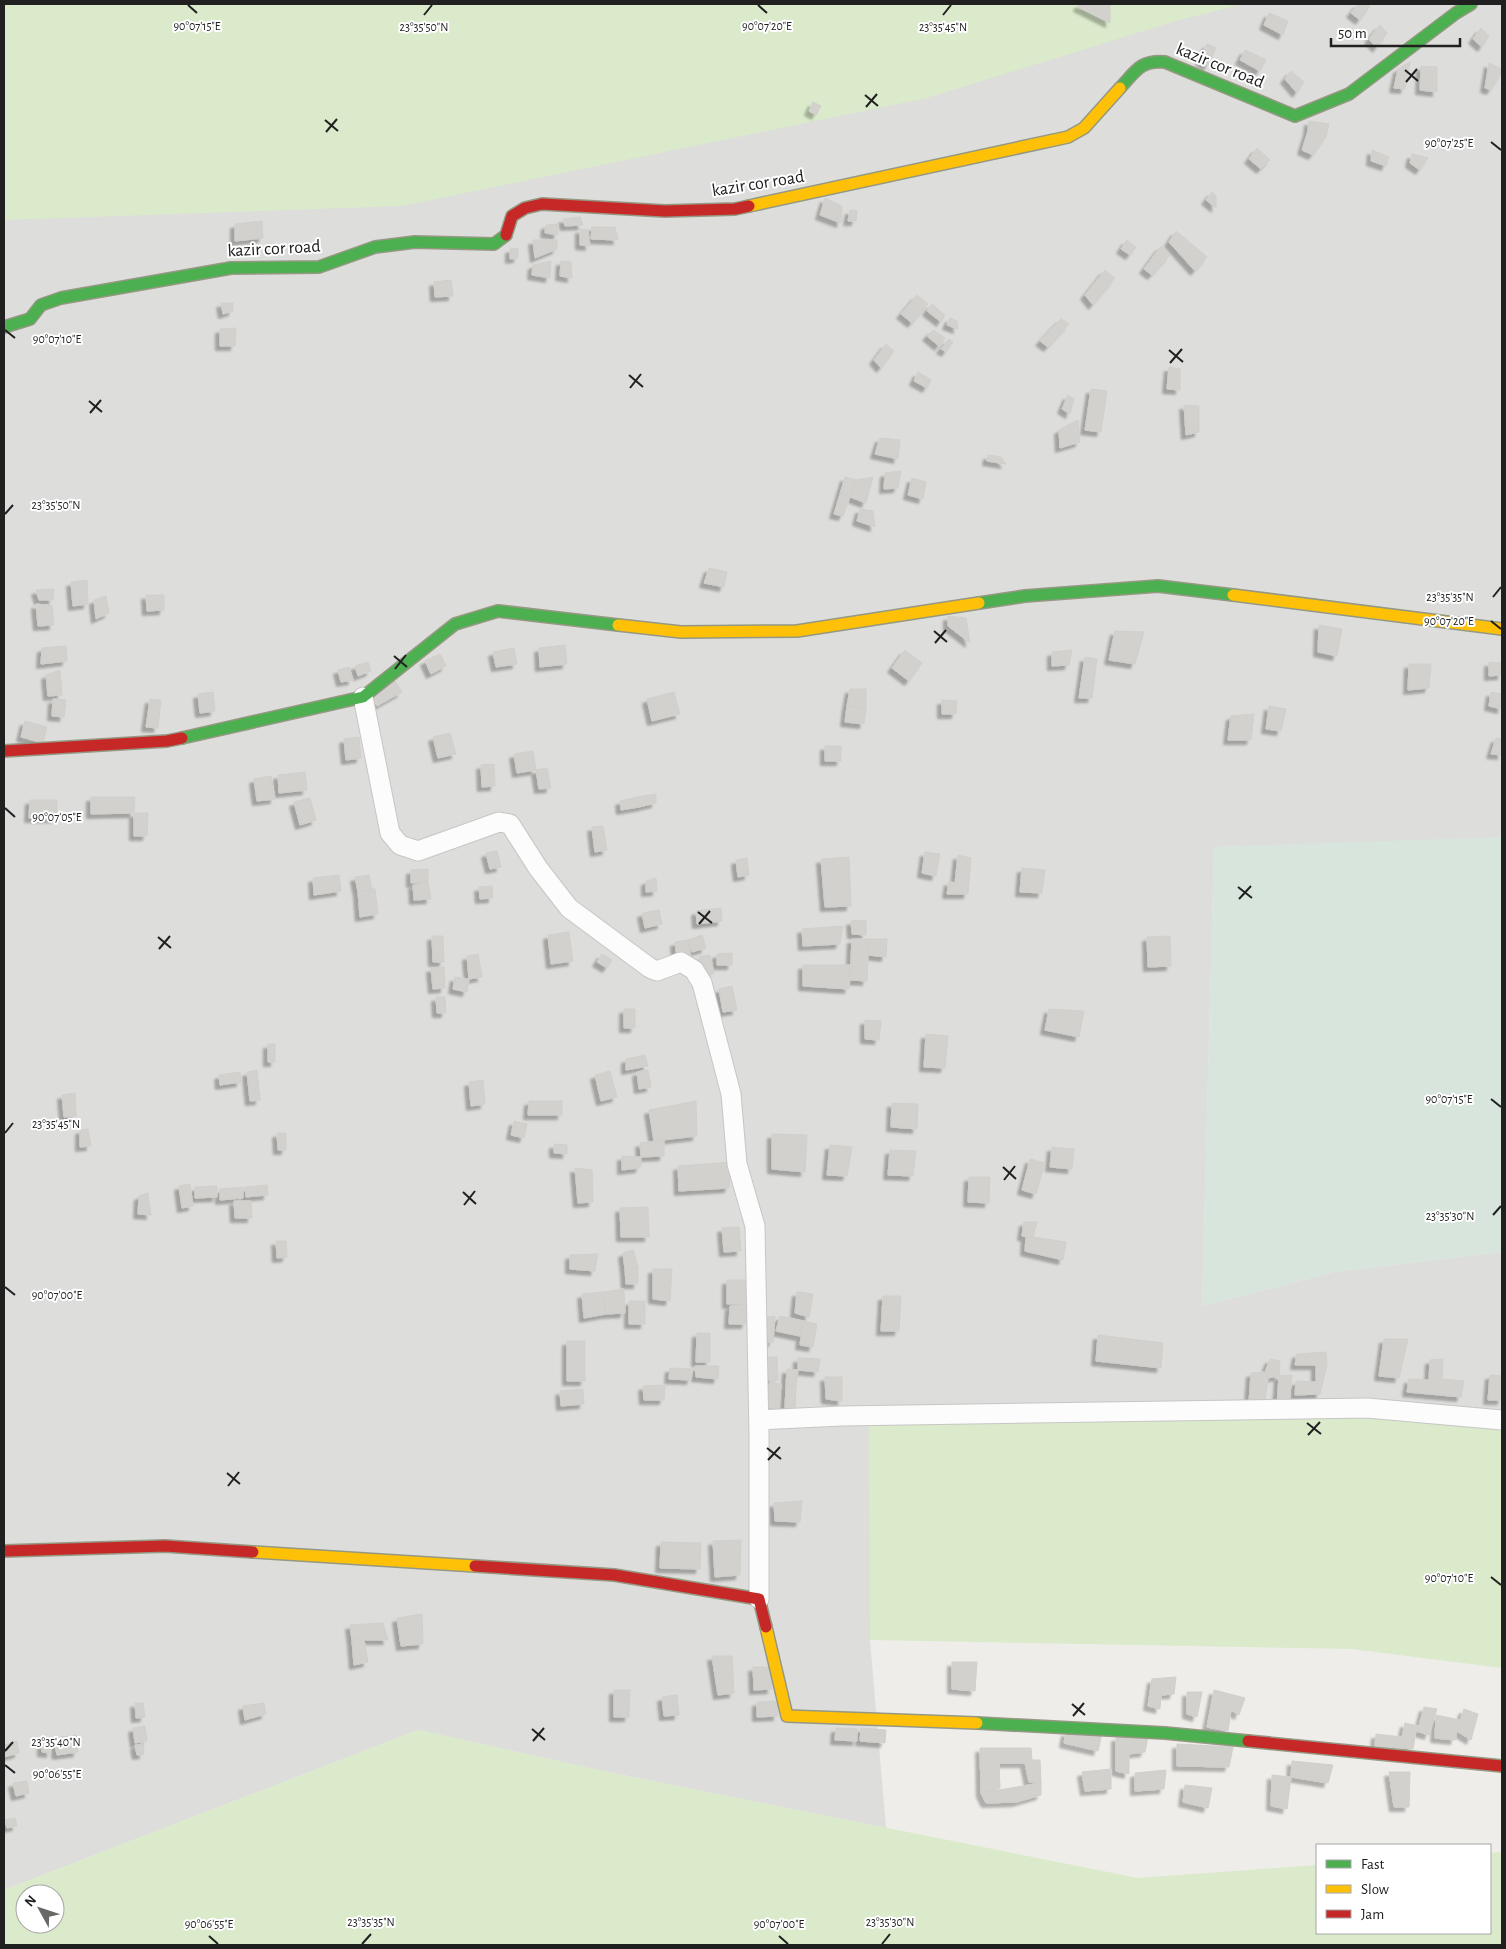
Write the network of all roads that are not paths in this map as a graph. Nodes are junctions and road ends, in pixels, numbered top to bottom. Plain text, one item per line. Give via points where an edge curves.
1 (1471, 4) edge
2 (4, 327) edge
3 (1502, 629) edge
4 (362, 697) junction
5 (4, 751) edge
6 (759, 1420) junction
7 (1502, 1420) edge
8 (4, 1551) edge
9 (759, 1599) junction
10 (1502, 1766) edge

1 - 2 street, kazir cor road via 1349,94 1295,116 1165,62 1152,61 1142,65 1084,128 1068,137 735,209 665,211 542,204 512,216 508,233 494,244 415,242 375,246 320,267 231,268 61,298 41,305 30,320
3 - 4 street via 1158,586 1025,596 797,631 681,632 498,611 455,624
4 - 5 street via 167,741
4 - 6 street via 390,833 400,845 418,851 499,822 510,824 569,908 650,968 658,972 682,962 694,970 702,983 731,1094 737,1164 755,1226
6 - 7 street via 1366,1408
6 - 9 street
8 - 9 street via 165,1546 614,1575
9 - 10 street via 787,1716 1164,1733

